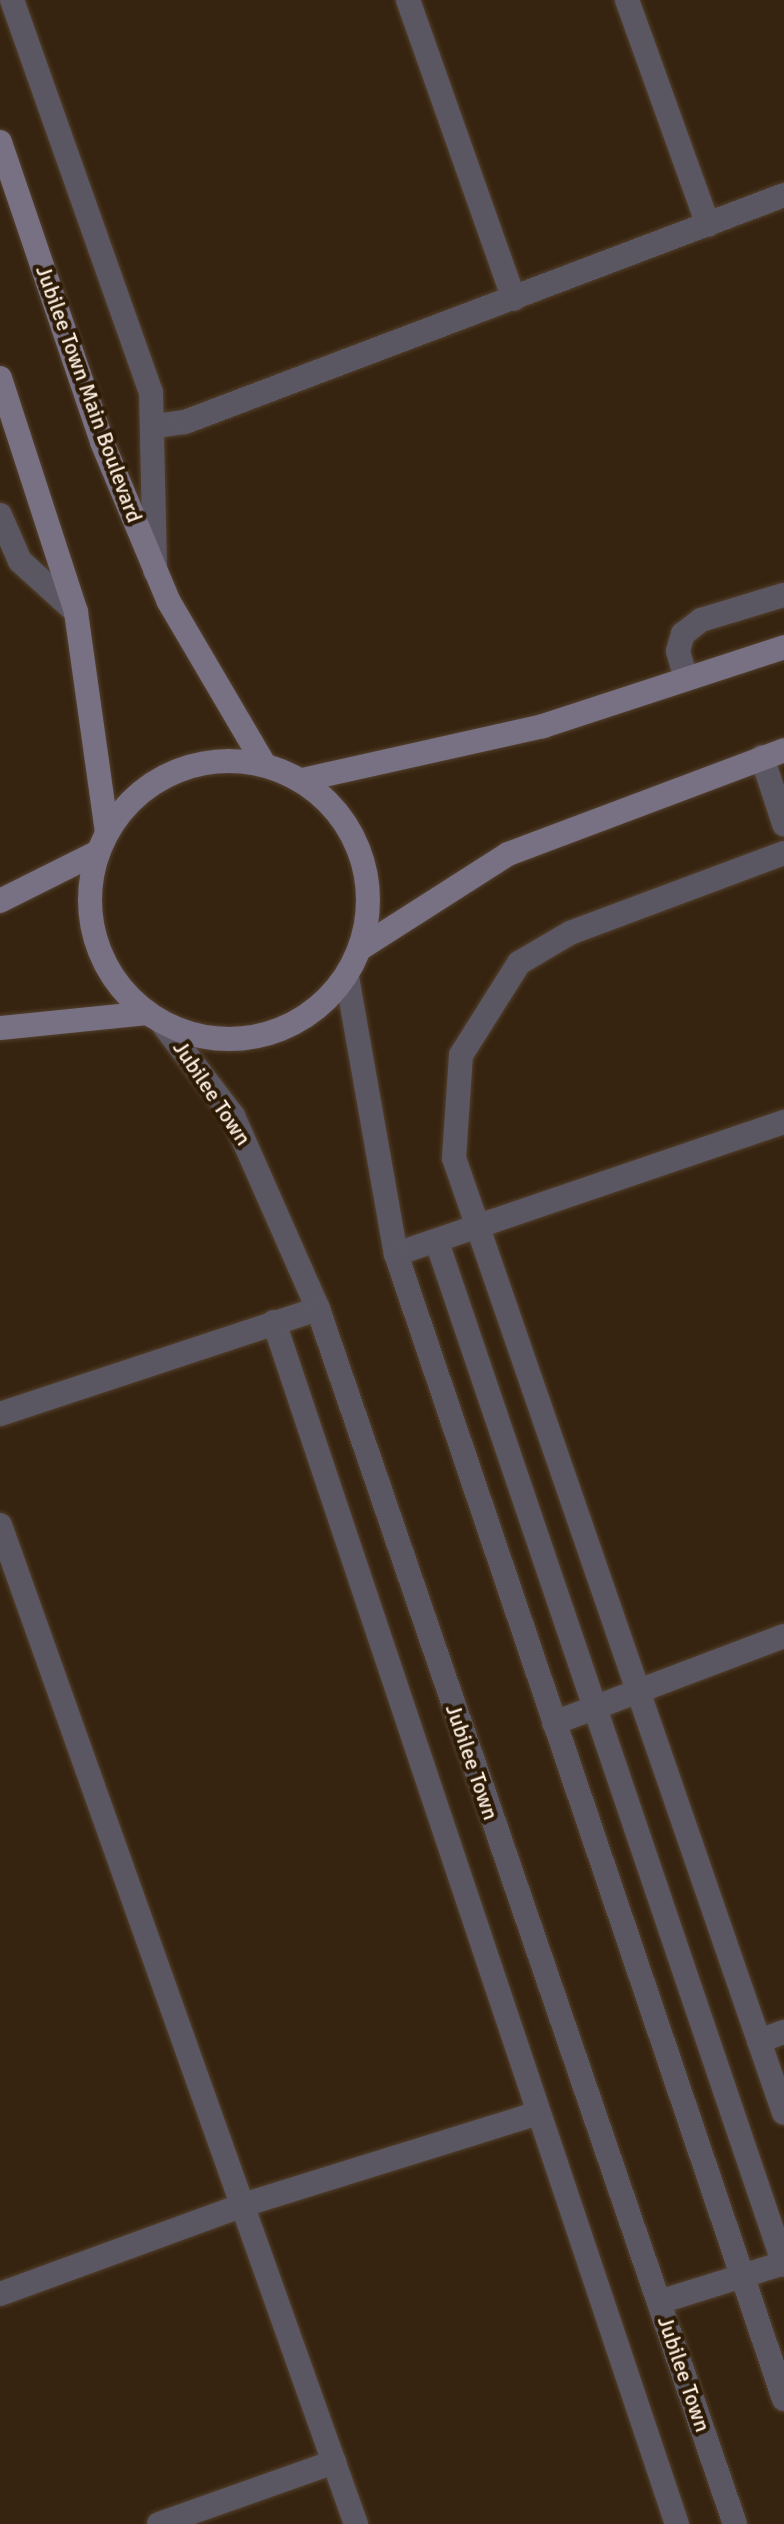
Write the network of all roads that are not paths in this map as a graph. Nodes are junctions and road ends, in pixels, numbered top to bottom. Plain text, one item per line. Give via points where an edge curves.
1 (12, 0) edge
2 (408, 0) edge
3 (627, 0) edge
4 (0, 142) edge
5 (784, 195) edge
6 (708, 225) junction
7 (514, 299) junction
8 (0, 378) edge
9 (156, 426) junction
10 (0, 515) edge
11 (155, 571) junction
12 (784, 595) edge
13 (76, 612) junction
14 (784, 647) edge
15 (686, 679) junction
16 (773, 753) edge
17 (264, 764) junction
18 (302, 780) junction
19 (784, 824) edge
20 (102, 842) junction
21 (784, 853) edge
22 (0, 901) edge
23 (361, 948) junction
24 (347, 977) junction
25 (155, 1018) junction
26 (0, 1028) edge
27 (784, 1122) edge
28 (475, 1229) junction
29 (437, 1242) junction
30 (396, 1254) junction
31 (318, 1309) junction
32 (274, 1322) junction
33 (0, 1414) edge
34 (0, 1525) edge
35 (784, 1636) edge
36 (638, 1691) junction
37 (594, 1710) junction
38 (554, 1723) junction
39 (784, 2032) edge
40 (759, 2041) junction
41 (784, 2113) edge
42 (535, 2114) junction
43 (243, 2205) junction
44 (784, 2264) edge
45 (741, 2278) junction
46 (0, 2294) edge
47 (659, 2302) junction
48 (784, 2399) edge
49 (334, 2462) junction
50 (159, 2524) edge
51 (356, 2524) edge
52 (677, 2524) edge
53 (735, 2524) edge

1 - 9 street via 151,392
2 - 7 street
3 - 6 street
4 - 11 main road, Jubilee Town Main Boulevard via 102,442
5 - 6 street
6 - 7 street
7 - 9 street via 185,422
8 - 13 main road
9 - 11 street
10 - 13 street via 20,561
11 - 17 main road, Jubilee Town Main Boulevard via 205,671
12 - 15 street via 701,620 683,634 678,651
13 - 20 main road
14 - 15 main road
15 - 18 main road via 441,754
16 - 19 street
16 - 23 main road via 508,854
17 - 18 main road
17 - 20 main road via 191,765 157,779
18 - 23 main road via 338,811 362,854 370,901
20 - 22 main road
20 - 25 main road via 90,887 95,935 121,988
21 - 28 street via 570,933 519,963 461,1055 454,1158
23 - 24 main road
24 - 25 main road via 319,1008 270,1033 201,1037
24 - 30 street
25 - 26 main road
25 - 31 street, Jubilee Town via 233,1116
27 - 28 street
28 - 29 street
28 - 36 street
29 - 30 street
29 - 37 street
30 - 38 street
31 - 32 street
31 - 47 street, Jubilee Town
32 - 33 street
32 - 42 street
34 - 43 street
35 - 36 street
36 - 37 street
36 - 40 street
37 - 38 street
37 - 44 street
38 - 45 street
39 - 40 street
40 - 41 street
42 - 43 street
42 - 52 street
43 - 46 street
43 - 49 street
44 - 45 street
45 - 47 street
45 - 48 street
47 - 53 street, Jubilee Town
49 - 50 street
49 - 51 street

